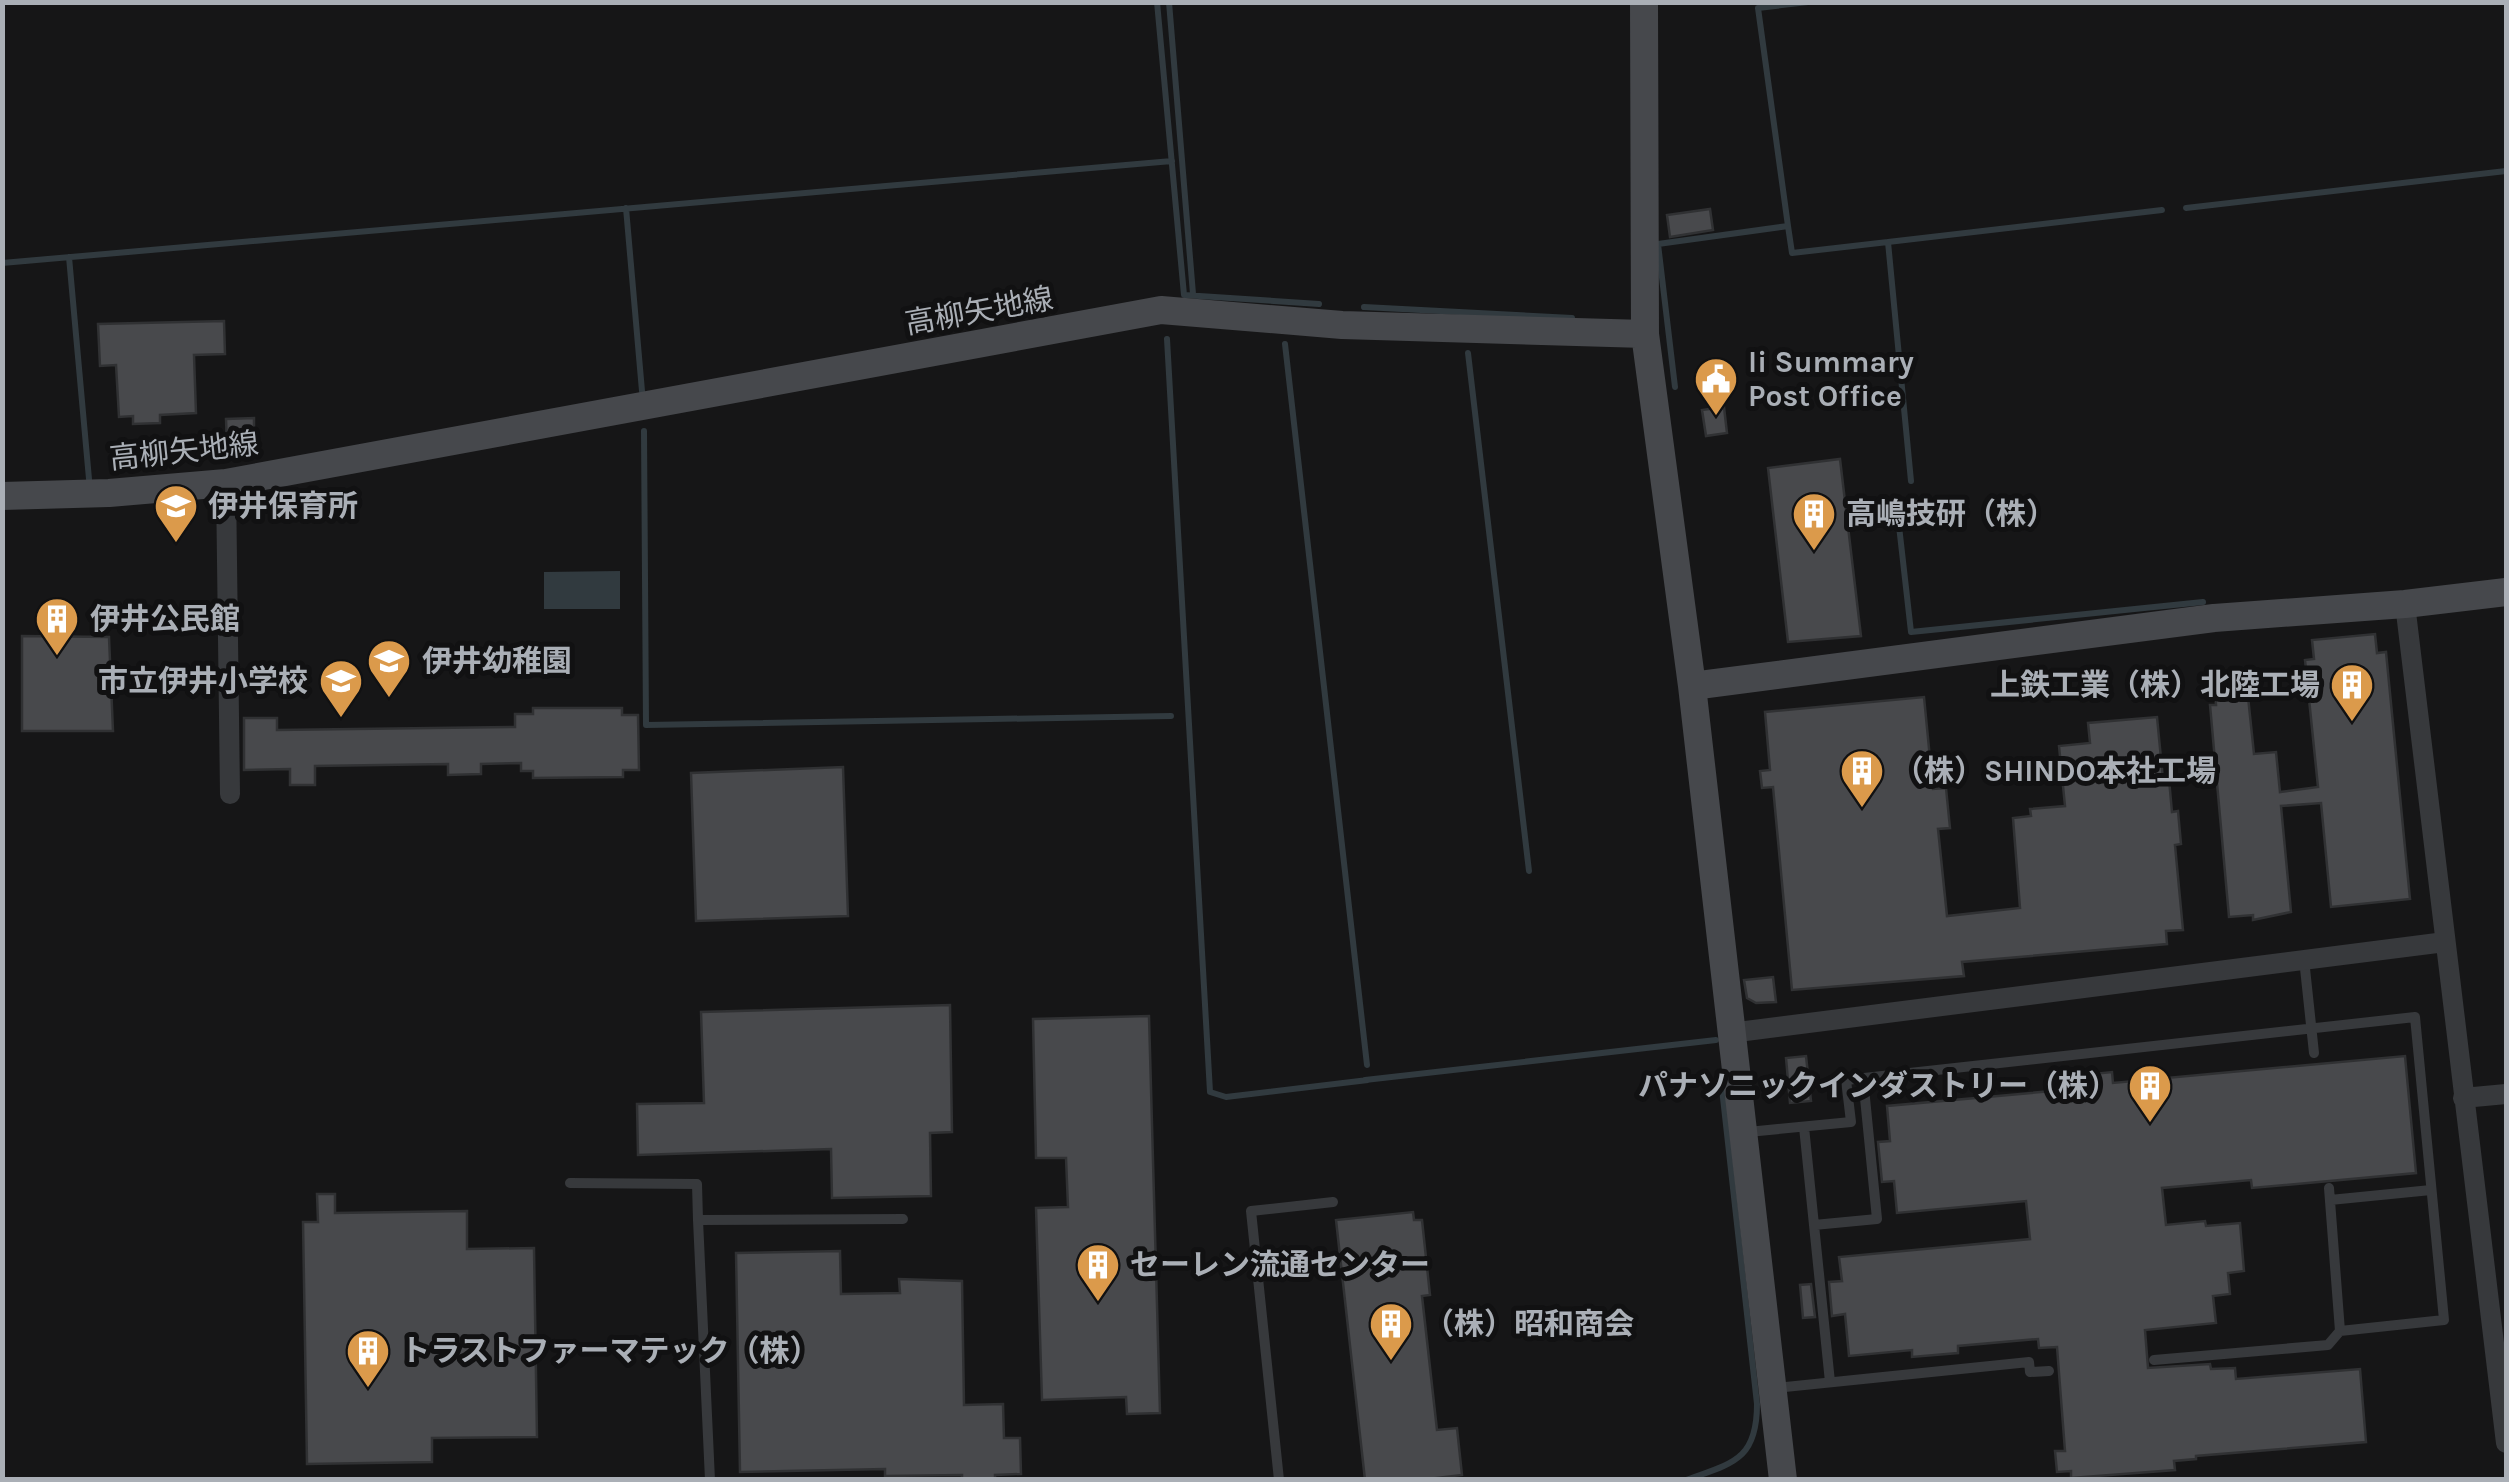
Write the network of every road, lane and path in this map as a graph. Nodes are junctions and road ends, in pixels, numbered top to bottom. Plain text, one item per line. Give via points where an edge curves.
1 (1644, 2) edge
2 (1645, 334) junction
3 (226, 483) junction
4 (2, 496) edge
5 (2506, 592) edge
6 (2405, 604) junction
7 (1692, 686) junction
8 (230, 794) dead end
9 (2445, 942) junction
10 (2304, 960) junction
11 (2311, 1029) junction
12 (1730, 1033) junction
13 (2314, 1053) dead end
14 (1863, 1078) junction
15 (2506, 1094) edge
16 (2463, 1098) junction
17 (1804, 1126) junction
18 (1742, 1133) junction
19 (570, 1183) dead end
20 (2432, 1190) junction
21 (1333, 1202) dead end
22 (902, 1218) dead end
23 (698, 1220) junction
24 (1814, 1224) junction
25 (2340, 1331) junction
26 (2154, 1360) dead end
27 (2049, 1371) dead end
28 (1830, 1382) junction
29 (1772, 1388) junction
30 (2506, 1443) edge
31 (710, 1480) edge
32 (1280, 1480) edge
33 (1783, 1480) edge

1 - 2 main road
2 - 3 main road, 高柳矢地線 via 1342,325 1162,310
2 - 7 main road
3 - 4 main road, 高柳矢地線
3 - 8 street
5 - 6 main road
6 - 7 main road via 2214,618
6 - 9 street
7 - 12 main road
9 - 10 street
9 - 16 street
10 - 11 lane
10 - 12 street
11 - 13 lane
11 - 14 lane
11 - 20 lane via 2415,1018
12 - 18 main road
14 - 17 lane via 1846,1080 1851,1122
14 - 24 lane via 1877,1218
15 - 16 street
16 - 30 street
17 - 18 lane
17 - 24 lane
18 - 29 main road
19 - 23 lane via 698,1184
20 - 25 lane via 2444,1320
20 - 25 lane via 2329,1194
21 - 32 lane via 1251,1211
22 - 23 lane
23 - 31 lane
24 - 28 lane
25 - 26 lane via 2328,1345
27 - 28 lane via 2030,1372 2029,1362
28 - 29 lane
29 - 33 main road

